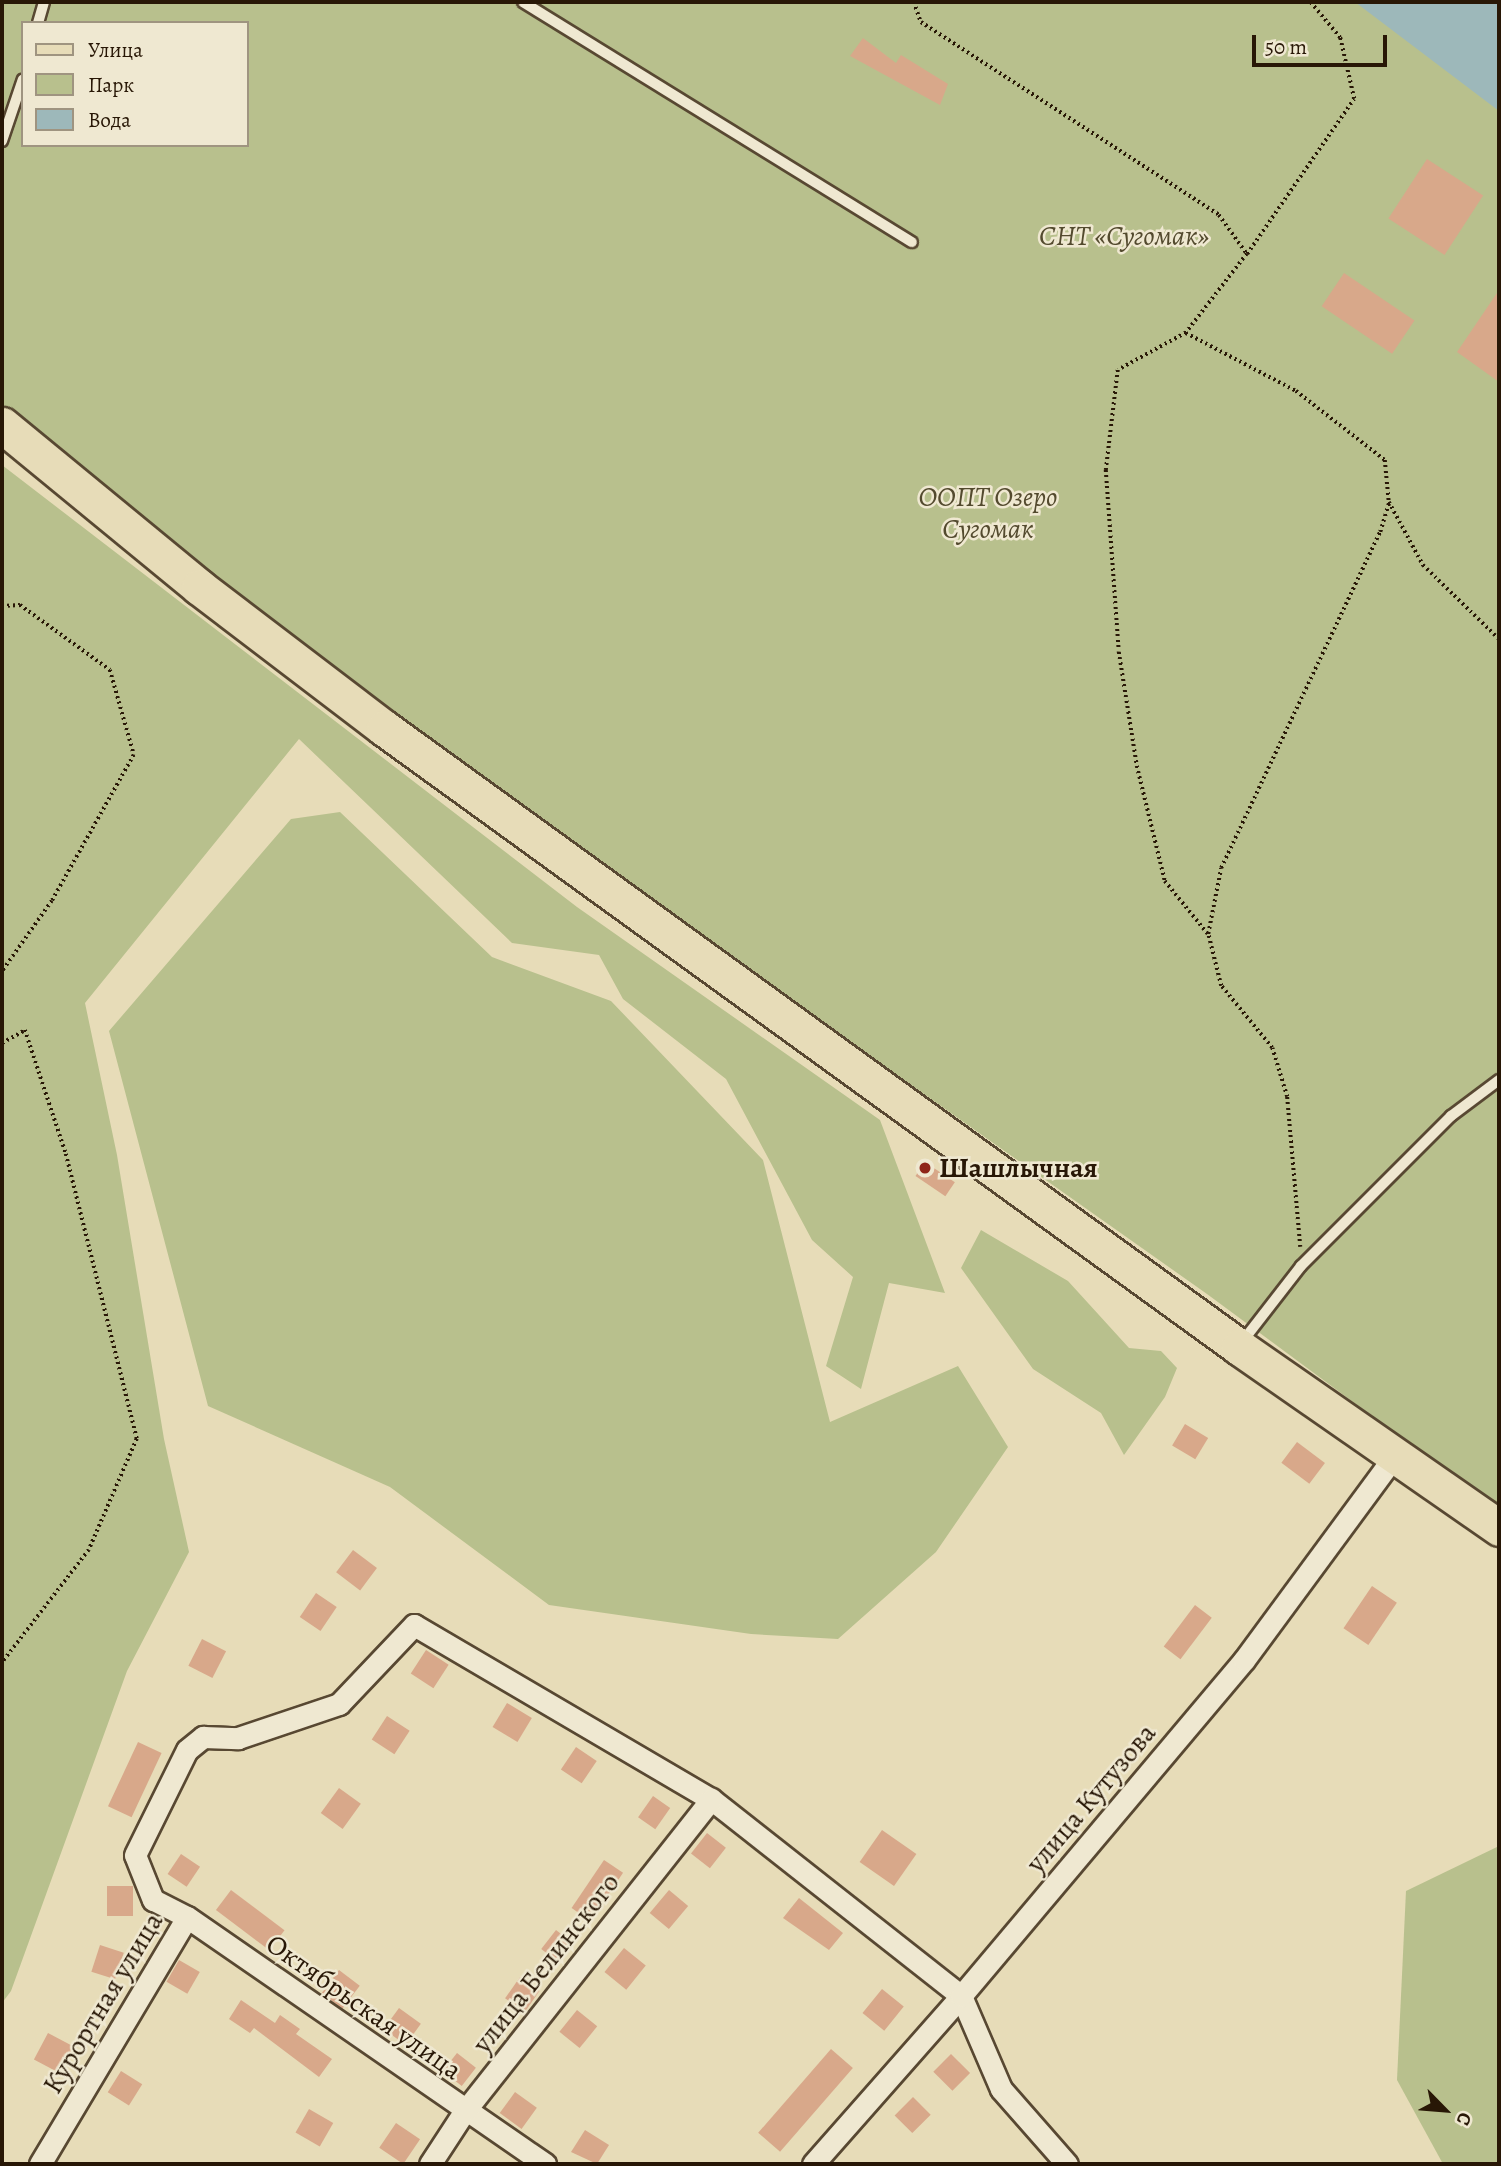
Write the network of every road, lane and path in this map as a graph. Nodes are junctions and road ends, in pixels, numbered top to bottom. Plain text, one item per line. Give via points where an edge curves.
1 (44, 2) edge
2 (523, 2) edge
3 (914, 2) edge
4 (1310, 2) edge
5 (39, 21) edge
6 (21, 85) edge
7 (2, 141) edge
8 (912, 242) dead end
9 (1247, 254) junction
10 (1186, 333) junction
11 (2, 425) edge
12 (1389, 502) junction
13 (2, 606) edge
14 (1499, 639) edge
15 (1208, 934) junction
16 (2, 972) edge
17 (2, 1043) edge
18 (1499, 1080) edge
19 (1301, 1266) junction
20 (1239, 1347) junction
21 (1396, 1454) junction
22 (1499, 1528) edge
23 (2, 1663) edge
24 (711, 1798) junction
25 (187, 1917) junction
26 (961, 1996) junction
27 (464, 2112) junction
28 (40, 2164) edge
29 (430, 2164) edge
30 (545, 2164) edge
31 (813, 2164) edge
32 (1067, 2164) edge

1 - 5 lane
2 - 8 lane
3 - 9 path via 921,22 1219,215
4 - 9 path via 1340,38 1354,99
6 - 7 lane
9 - 10 path
10 - 12 path via 1296,391 1385,460
10 - 15 path via 1118,370 1107,470 1119,652 1137,766 1165,881
11 - 20 main road via 199,587 384,728
12 - 14 path via 1423,565
12 - 15 path via 1380,532 1222,868
13 - 16 path via 20,605 110,670 134,755 52,901
15 - 19 path via 1222,986 1272,1048 1287,1097
17 - 23 path via 25,1030 66,1154 137,1438 89,1550
18 - 19 lane via 1451,1116
19 - 20 lane
20 - 21 main road
21 - 22 main road
21 - 26 street, улица Кутузова via 1244,1660
24 - 25 street, Курортная улица via 414,1625 339,1704 238,1738 203,1737 187,1750 135,1855 153,1900
24 - 26 street
24 - 27 street, улица Белинского
25 - 27 street, Октябрьская улица
25 - 28 street, Курортная улица
26 - 31 street, улица Кутузова
26 - 32 street via 1001,2089
27 - 29 street, улица Белинского
27 - 30 street, Октябрьская улица

